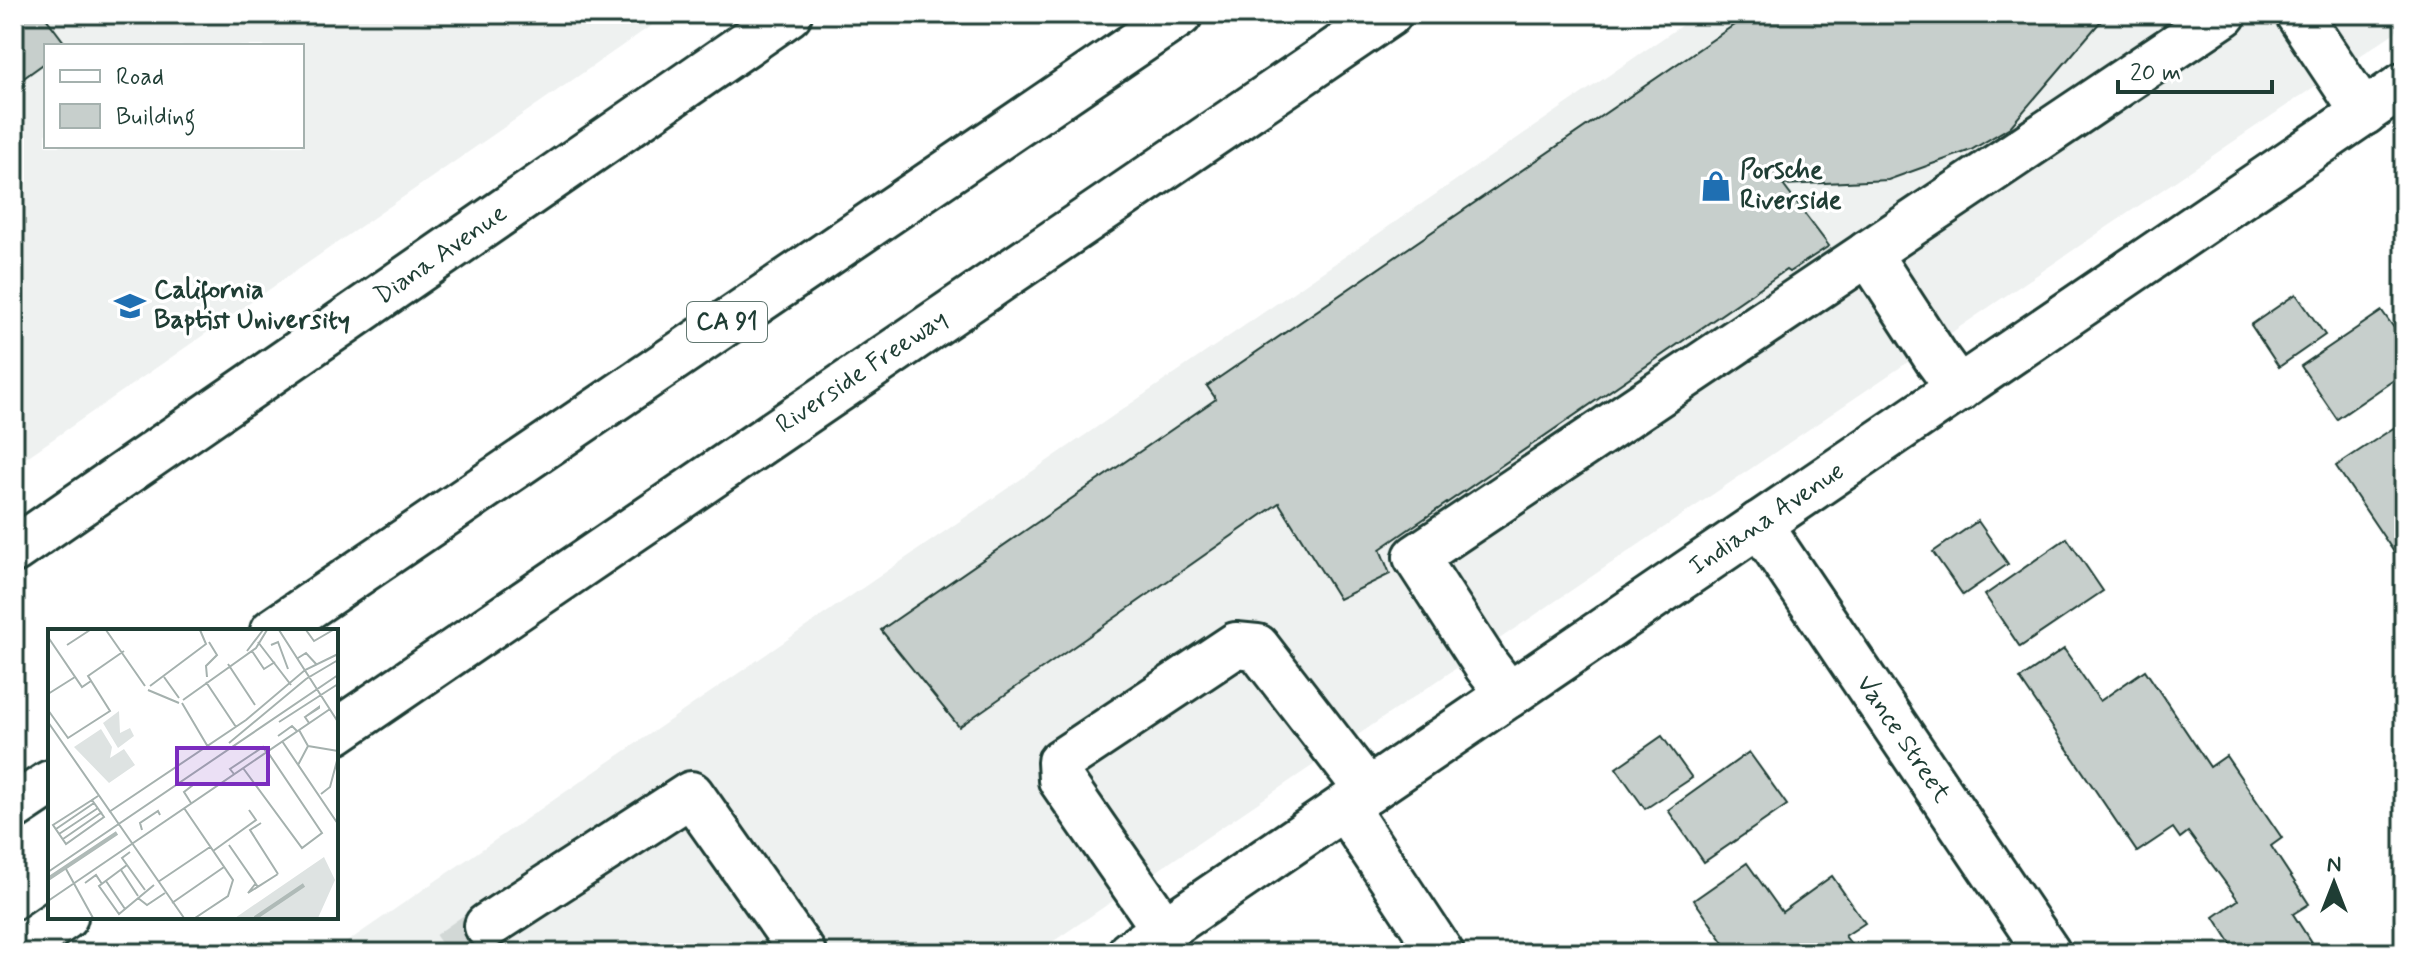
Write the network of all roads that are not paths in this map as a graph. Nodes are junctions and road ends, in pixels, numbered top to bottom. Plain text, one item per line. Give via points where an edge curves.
1 (789, 14) edge
2 (1180, 14) edge
3 (1389, 14) edge
4 (2224, 14) edge
5 (2298, 14) edge
6 (2391, 101) edge
7 (1868, 253) junction
8 (1959, 389) junction
9 (1759, 524) junction
10 (14, 550) edge
11 (276, 629) edge
12 (1509, 695) junction
13 (338, 731) edge
14 (48, 784) edge
15 (1356, 799) junction
16 (14, 807) edge
17 (62, 919) edge
18 (487, 926) tunnel mouth
19 (1147, 941) edge
20 (14, 952) edge
21 (803, 953) edge
22 (1441, 953) edge
23 (2048, 953) edge

1 - 10 main road, Diana Avenue
2 - 11 main road, CA 91
3 - 13 main road, Riverside Freeway
4 - 7 main road
5 - 6 main road
6 - 8 main road, Indiana Avenue
7 - 8 main road
7 - 12 main road via 1416,557
8 - 9 main road, Indiana Avenue
9 - 12 main road, Indiana Avenue
9 - 23 main road, Vance Street
12 - 15 main road, Indiana Avenue
14 - 16 main road
15 - 19 main road, Indiana Avenue
15 - 19 main road via 1257,647 1236,645 1060,762 1061,780
15 - 22 main road
17 - 20 main road
18 - 21 main road via 691,794

